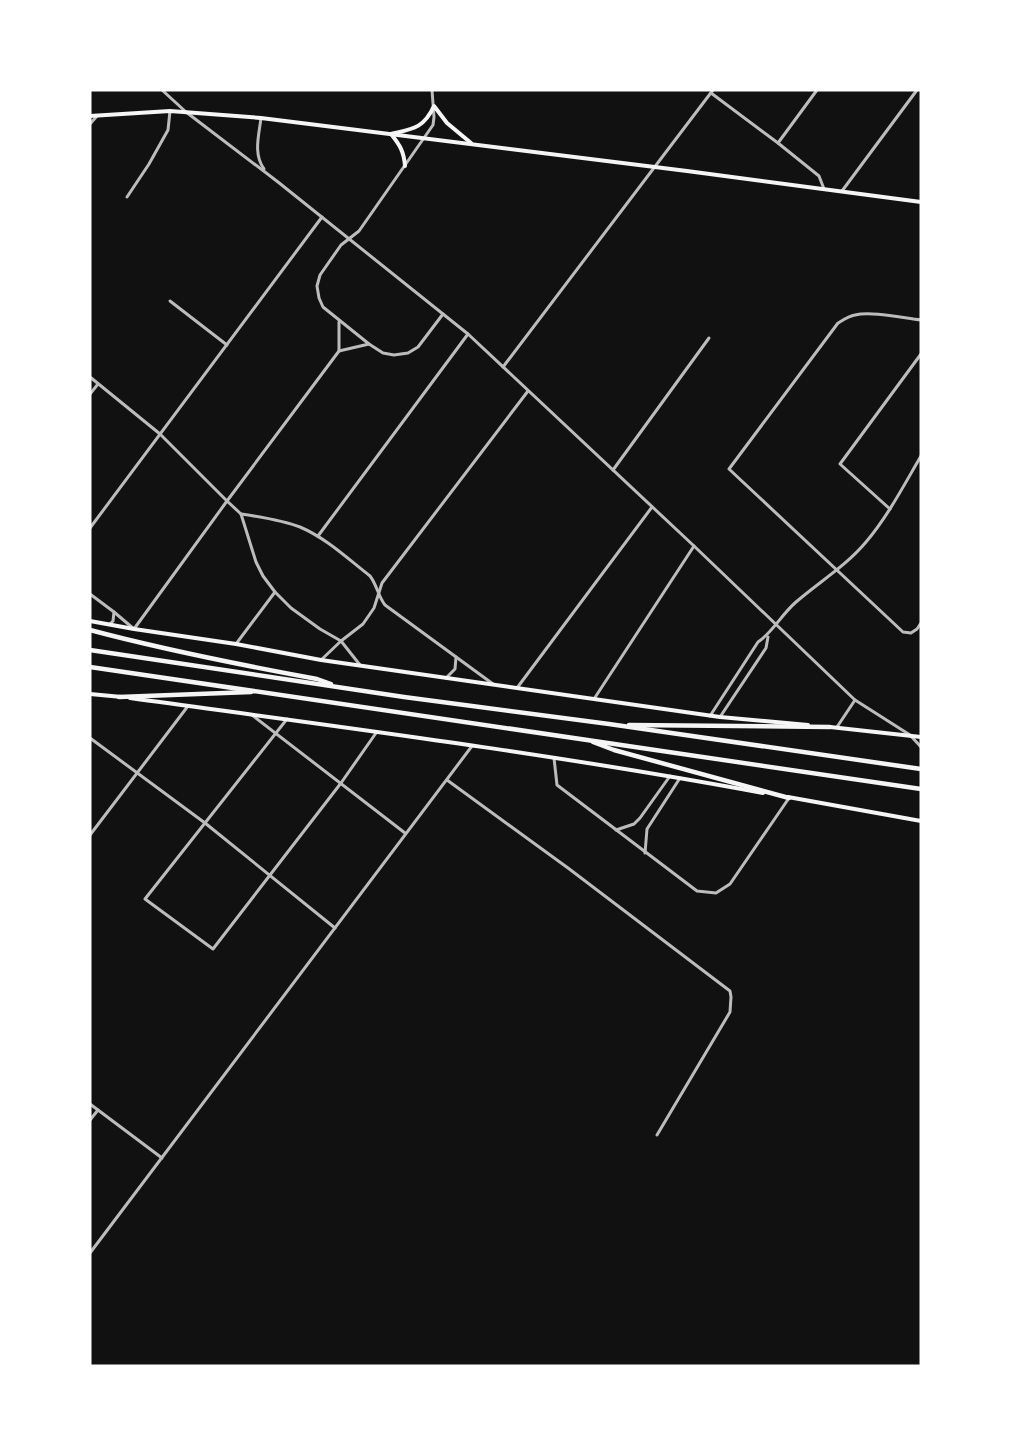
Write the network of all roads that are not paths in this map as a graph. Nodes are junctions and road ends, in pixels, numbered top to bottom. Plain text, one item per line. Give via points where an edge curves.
1 (162, 90) edge
2 (432, 90) edge
3 (817, 90) edge
4 (917, 90) edge
5 (712, 92) edge
6 (434, 106) junction
7 (170, 111) junction
8 (186, 112) junction
9 (90, 116) edge
10 (97, 116) junction
11 (261, 118) junction
12 (90, 124) edge
13 (391, 134) junction
14 (425, 139) junction
15 (778, 143) junction
16 (473, 144) junction
17 (405, 166) junction
18 (656, 167) junction
19 (267, 173) junction
20 (824, 189) junction
21 (842, 191) junction
22 (127, 197) dead end
23 (921, 202) edge
24 (322, 217) junction
25 (350, 239) junction
26 (171, 301) dead end
27 (443, 314) junction
28 (921, 320) edge
29 (339, 321) junction
30 (468, 334) junction
31 (709, 338) dead end
32 (369, 344) junction
33 (227, 345) junction
34 (339, 351) junction
35 (921, 354) edge
36 (503, 367) junction
37 (90, 377) edge
38 (98, 384) junction
39 (528, 391) junction
40 (90, 394) edge
41 (160, 434) junction
42 (921, 456) edge
43 (613, 470) junction
44 (227, 501) junction
45 (652, 507) junction
46 (890, 509) junction
47 (241, 514) junction
48 (90, 528) edge
49 (318, 536) junction
50 (694, 546) junction
51 (838, 570) junction
52 (275, 592) junction
53 (379, 593) junction
54 (90, 594) edge
55 (114, 612) junction
56 (90, 621) edge
57 (921, 623) edge
58 (776, 624) junction
59 (110, 625) junction
60 (134, 629) junction
61 (90, 630) edge
62 (768, 636) junction
63 (341, 641) junction
64 (236, 644) junction
65 (90, 650) edge
66 (456, 657) junction
67 (321, 660) junction
68 (360, 666) junction
69 (90, 667) edge
70 (446, 678) junction
71 (493, 684) junction
72 (342, 688) junction
73 (517, 688) junction
74 (263, 691) junction
75 (90, 694) edge
76 (118, 696) junction
77 (594, 699) junction
78 (855, 700) junction
79 (188, 706) junction
80 (252, 715) junction
81 (710, 716) junction
82 (720, 717) junction
83 (286, 719) junction
84 (609, 724) junction
85 (830, 727) junction
86 (837, 727) junction
87 (274, 733) junction
88 (376, 733) junction
89 (910, 735) junction
90 (921, 737) edge
91 (90, 738) edge
92 (585, 739) junction
93 (472, 746) junction
94 (921, 747) edge
95 (554, 758) junction
96 (921, 769) edge
97 (138, 772) junction
98 (670, 776) junction
99 (680, 778) junction
100 (447, 779) junction
101 (341, 783) junction
102 (918, 788) edge
103 (789, 798) junction
104 (921, 821) edge
105 (205, 823) junction
106 (616, 830) junction
107 (406, 833) junction
108 (90, 835) edge
109 (645, 853) junction
110 (269, 875) junction
111 (335, 928) junction
112 (90, 1104) edge
113 (98, 1110) junction
114 (90, 1120) edge
115 (657, 1135) dead end
116 (162, 1158) junction
117 (90, 1253) edge

1 - 8 street
2 - 6 street
3 - 15 street
4 - 21 street
5 - 15 street
5 - 18 street
6 - 13 main road via 422,124
6 - 14 street via 434,124
6 - 16 main road via 447,123
7 - 8 main road
7 - 10 main road
7 - 22 street via 168,130
8 - 11 main road
8 - 19 street
9 - 10 main road
10 - 12 street
11 - 13 main road
11 - 19 street via 258,162
13 - 14 main road
13 - 17 main road via 402,148
14 - 16 main road
14 - 17 street
15 - 20 street via 819,176
16 - 18 main road
17 - 25 street
18 - 20 main road
18 - 36 street
19 - 24 street
20 - 21 main road
21 - 23 main road
24 - 25 street
24 - 33 street
25 - 27 street
25 - 29 street via 341,245 317,286 323,307
26 - 33 street
27 - 30 street
27 - 32 street via 418,347 408,353 383,353
28 - 51 street via 857,314 838,323 729,469
29 - 32 street
29 - 34 street
30 - 36 street
30 - 49 street
31 - 43 street
32 - 34 street
33 - 41 street
34 - 44 street
35 - 46 street via 840,464
36 - 39 street
37 - 38 street
38 - 40 street
38 - 41 street
39 - 43 street
39 - 53 street via 382,583
41 - 44 street
41 - 48 street
42 - 46 street
43 - 45 street
44 - 47 street
44 - 60 street
45 - 50 street
45 - 73 street
46 - 51 street via 866,542
47 - 49 street via 288,522
47 - 52 street via 256,562
49 - 53 street via 370,576
50 - 58 street
50 - 77 street
51 - 57 street via 903,632 917,630
51 - 58 street via 795,602
52 - 63 street via 291,608
52 - 64 street
53 - 63 street via 363,624
53 - 66 street via 385,605
54 - 55 street
55 - 59 street
55 - 60 street
56 - 59 main road
58 - 62 street
58 - 78 street
59 - 60 main road
60 - 64 main road
61 - 72 highway via 317,679
62 - 81 street via 758,642
62 - 82 street via 766,648
63 - 67 street
63 - 68 street
64 - 67 main road
65 - 72 highway
66 - 70 street via 455,669
66 - 71 street
67 - 68 main road
68 - 70 main road
69 - 74 highway
70 - 71 main road
71 - 73 main road
72 - 84 highway
73 - 77 main road
74 - 76 highway
74 - 92 highway
75 - 76 main road
76 - 79 main road
77 - 81 main road
78 - 86 street
78 - 89 street
79 - 80 main road
79 - 97 street
80 - 83 main road
80 - 87 street
81 - 82 main road
82 - 85 main road
83 - 87 street
83 - 88 main road
84 - 85 highway
84 - 96 highway
85 - 86 main road
86 - 89 main road
87 - 101 street
87 - 105 street
88 - 93 main road
88 - 101 street
89 - 90 main road
89 - 94 street
91 - 97 street
92 - 102 highway
92 - 103 highway
93 - 95 main road
93 - 100 street
95 - 98 main road
95 - 106 street via 557,786
97 - 105 street
97 - 108 street
98 - 99 main road
98 - 106 street via 640,819
99 - 103 main road
99 - 109 street via 647,829
100 - 107 street
100 - 115 street via 730,991 730,1012
101 - 107 street
101 - 110 street
103 - 104 main road
103 - 109 street via 730,884 716,893 697,891
105 - 110 street
105 - 110 street via 145,899 213,950
106 - 109 street
107 - 111 street
110 - 111 street
111 - 116 street
112 - 113 street
113 - 114 street
113 - 116 street
116 - 117 street

